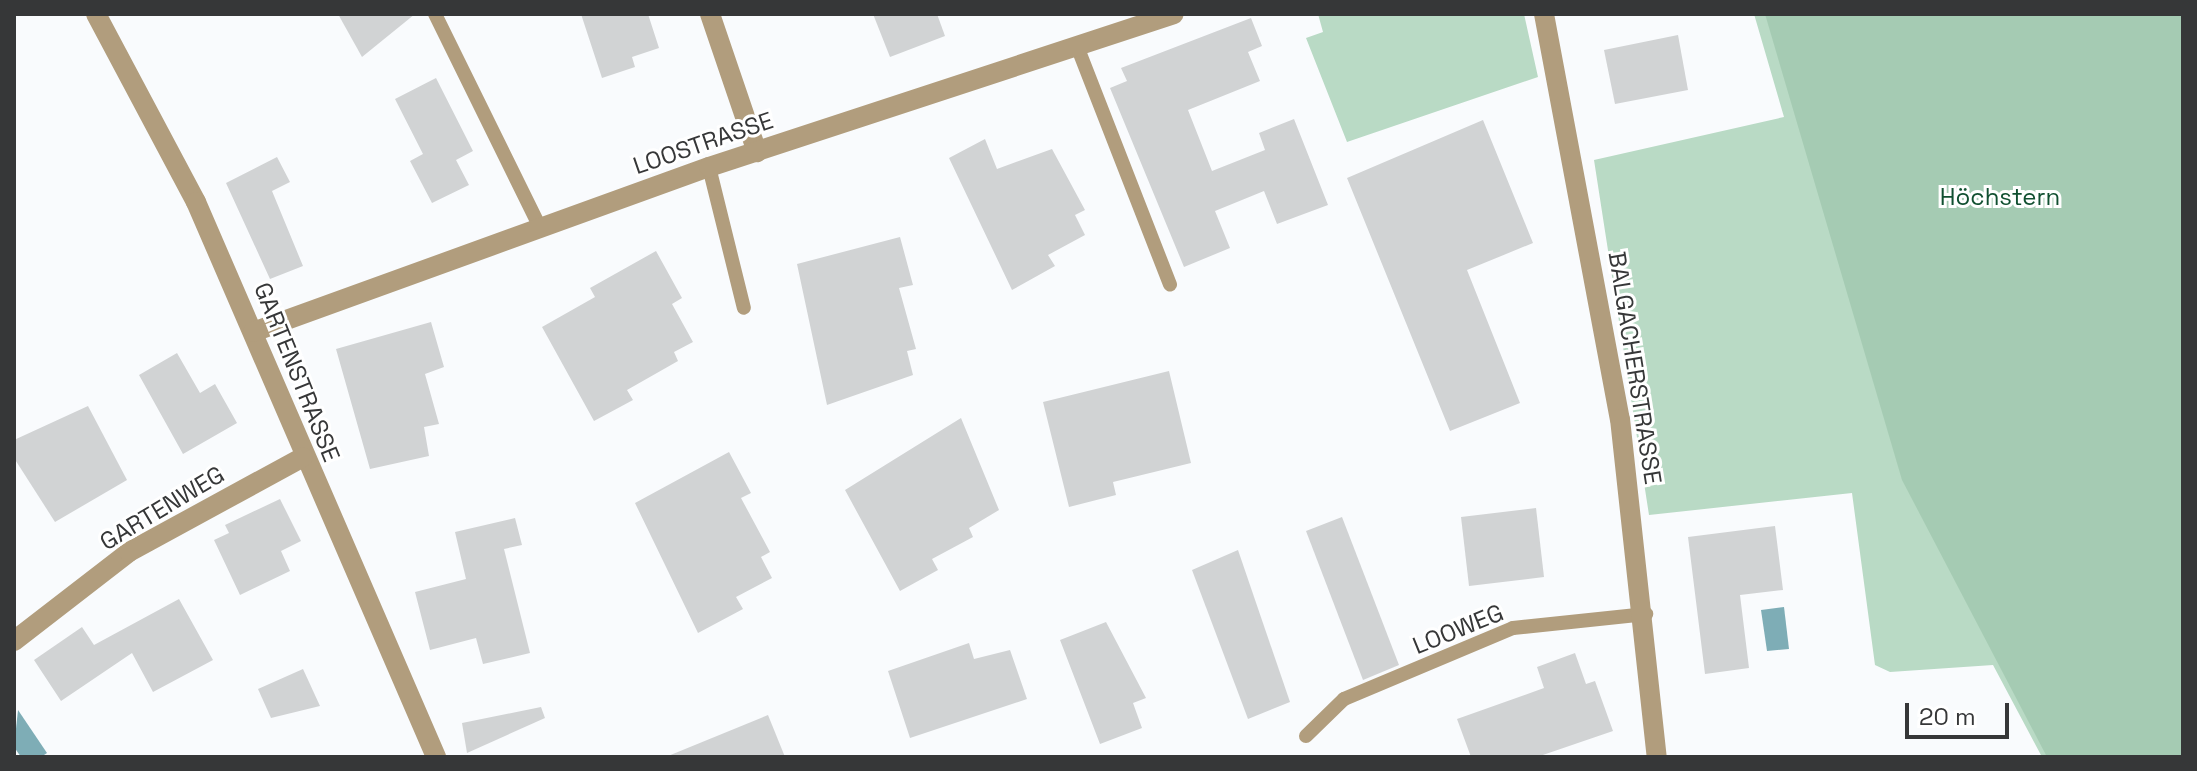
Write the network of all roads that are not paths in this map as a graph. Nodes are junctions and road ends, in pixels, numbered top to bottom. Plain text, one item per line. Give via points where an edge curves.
1 (96, 14) edge
2 (435, 14) edge
3 (710, 14) edge
4 (1173, 14) edge
5 (1544, 14) edge
6 (1077, 46) junction
7 (757, 152) junction
8 (709, 167) junction
9 (540, 227) junction
10 (1170, 284) dead end
11 (744, 308) dead end
12 (253, 332) junction
13 (303, 457) junction
14 (1646, 614) junction
15 (14, 641) edge
16 (1306, 736) dead end
17 (436, 757) edge
18 (1657, 757) edge

1 - 12 street, GARTENSTRASSE via 196,202
2 - 9 lane
3 - 7 street
4 - 6 street, LOOSTRASSE
5 - 14 street, BALGACHERSTRASSE via 1575,156
6 - 7 street, LOOSTRASSE
6 - 10 lane
7 - 8 street, LOOSTRASSE
8 - 9 street, LOOSTRASSE
8 - 11 lane
9 - 12 street, LOOSTRASSE
12 - 13 street, GARTENSTRASSE
13 - 15 street, GARTENWEG via 129,552
13 - 17 street, GARTENSTRASSE
14 - 16 lane, LOOWEG via 1513,628 1344,699
14 - 18 street, BALGACHERSTRASSE

